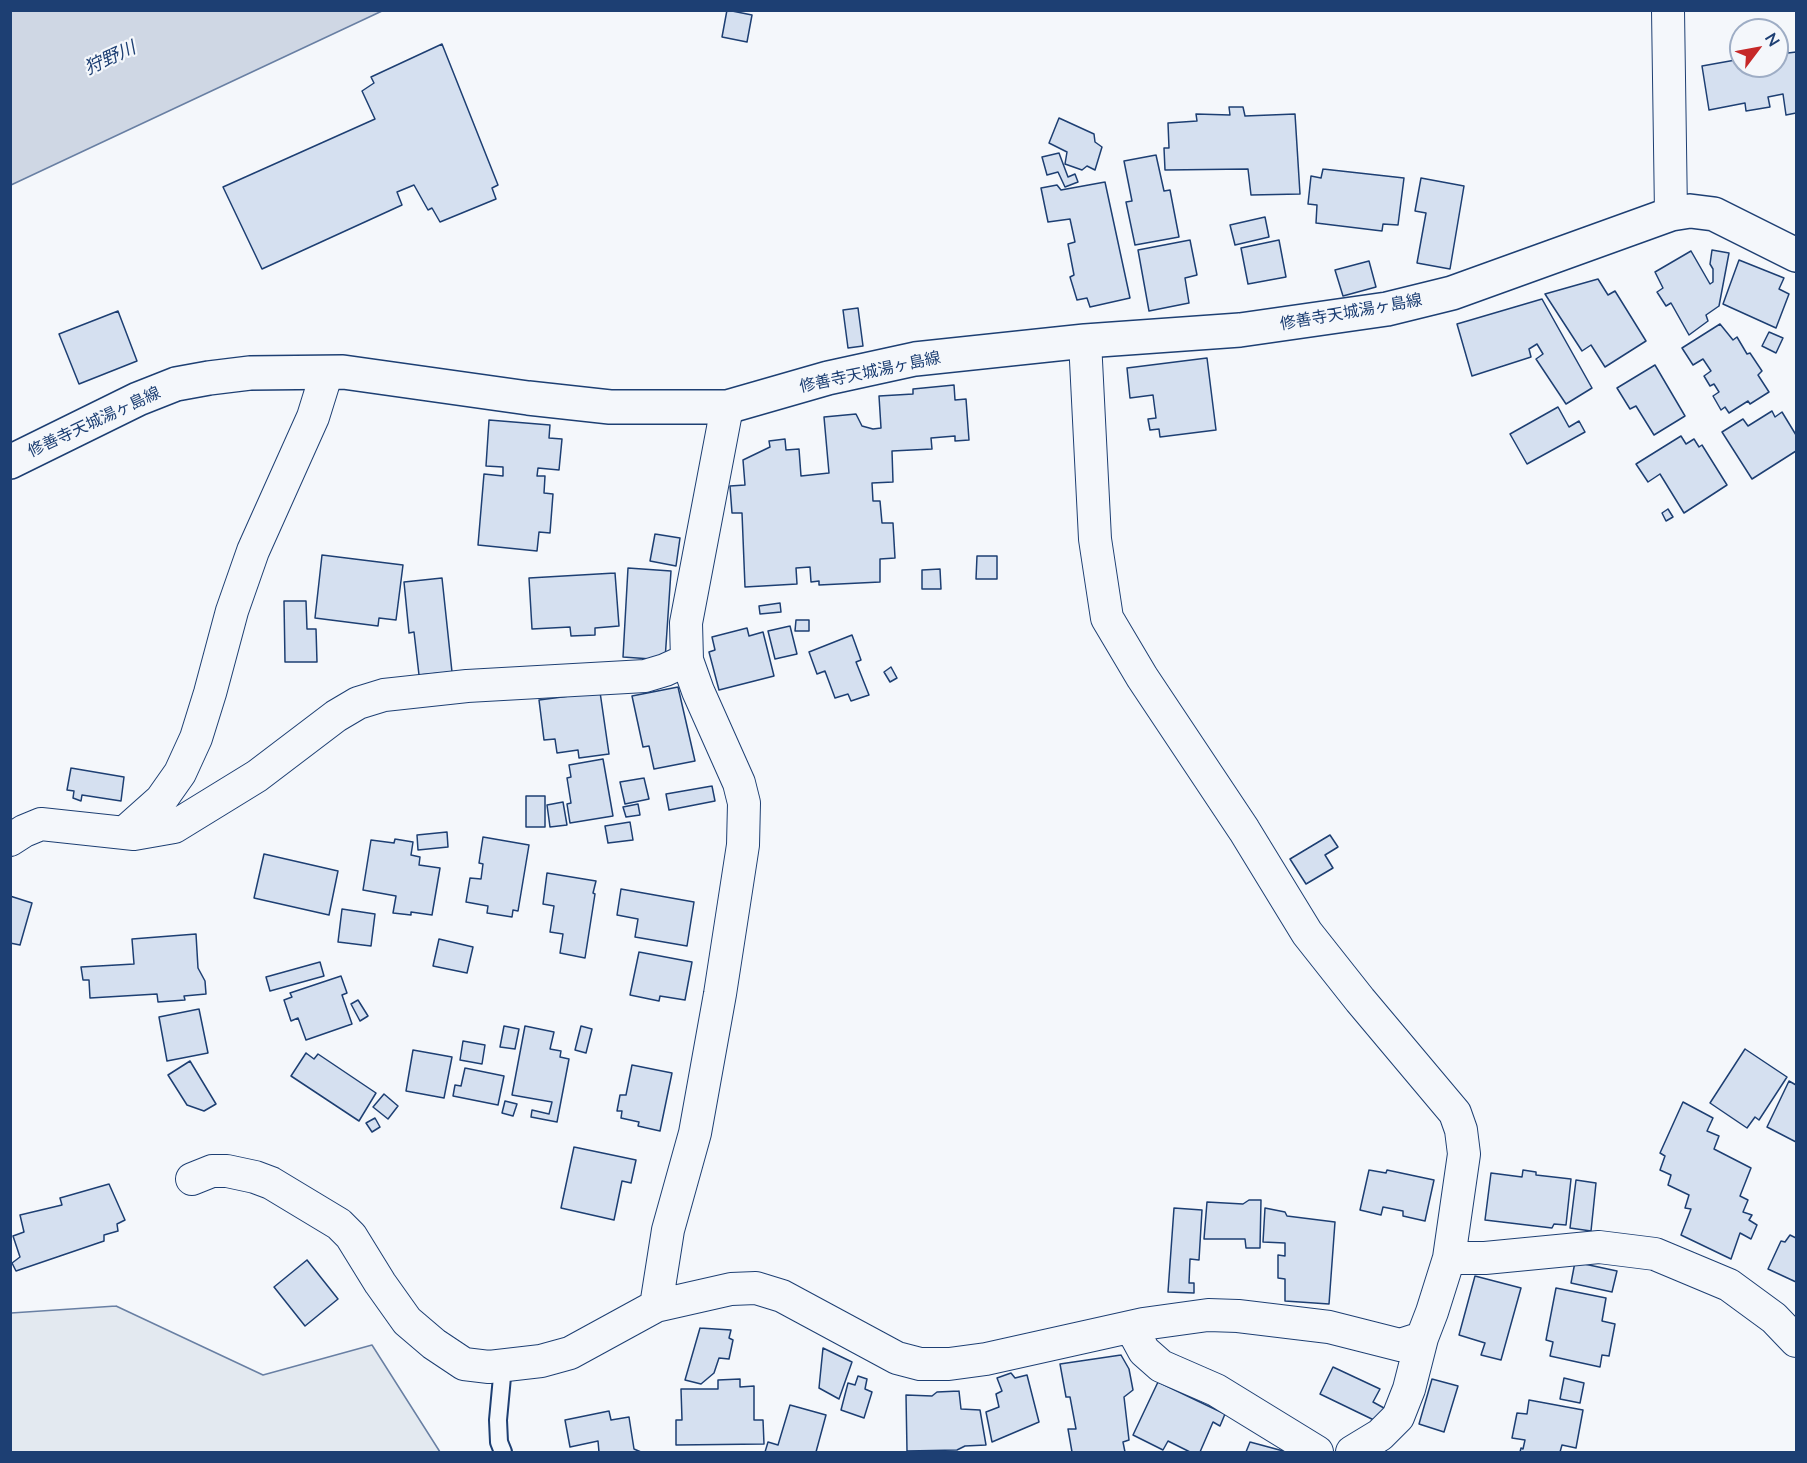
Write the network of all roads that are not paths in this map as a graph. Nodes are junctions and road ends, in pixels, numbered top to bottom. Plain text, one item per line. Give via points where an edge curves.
1 (1668, 10) edge
2 (1671, 214) junction
3 (1797, 255) edge
4 (1085, 341) junction
5 (327, 372) junction
6 (727, 407) junction
7 (10, 462) edge
8 (687, 660) junction
9 (124, 833) junction
10 (10, 840) edge
11 (192, 1179) dead end
12 (1449, 1258) junction
13 (656, 1306) junction
14 (1131, 1327) junction
15 (1422, 1338) junction
16 (1797, 1341) edge
17 (503, 1366) junction
18 (503, 1452) edge
19 (1317, 1452) edge
20 (1352, 1452) edge

1 - 2 street
2 - 3 main road, 修善寺天城湯ヶ島線 via 1714,214
2 - 4 main road, 修善寺天城湯ヶ島線 via 1452,293 1387,309 1240,330
4 - 6 main road, 修善寺天城湯ヶ島線 via 915,359 828,378
4 - 12 street via 1095,539 1107,618 1307,933 1455,1113 1464,1154
5 - 6 main road, 修善寺天城湯ヶ島線 via 610,406
5 - 7 main road, 修善寺天城湯ヶ島線 via 250,373 176,384
5 - 9 street via 313,417 262,529 232,611 196,738 180,773 161,800
6 - 8 street via 686,623
8 - 9 street via 645,676 467,686 358,703 256,776 174,827
8 - 13 street via 739,783 744,803 743,845 695,1133 668,1230
9 - 10 street via 41,824
11 - 17 street via 227,1170 271,1183 339,1224 407,1321 434,1344 464,1364
12 - 15 street
12 - 16 street via 1599,1247 1655,1254 1729,1285 1774,1318
13 - 14 street via 731,1289 756,1288 782,1296 897,1358 920,1364 949,1365 986,1359
13 - 17 street via 570,1353
14 - 15 street via 1208,1315 1238,1316 1329,1327 1400,1345
14 - 19 street via 1144,1351 1161,1366 1216,1390
15 - 20 street via 1398,1417 1380,1435
17 - 18 lane via 498,1420

